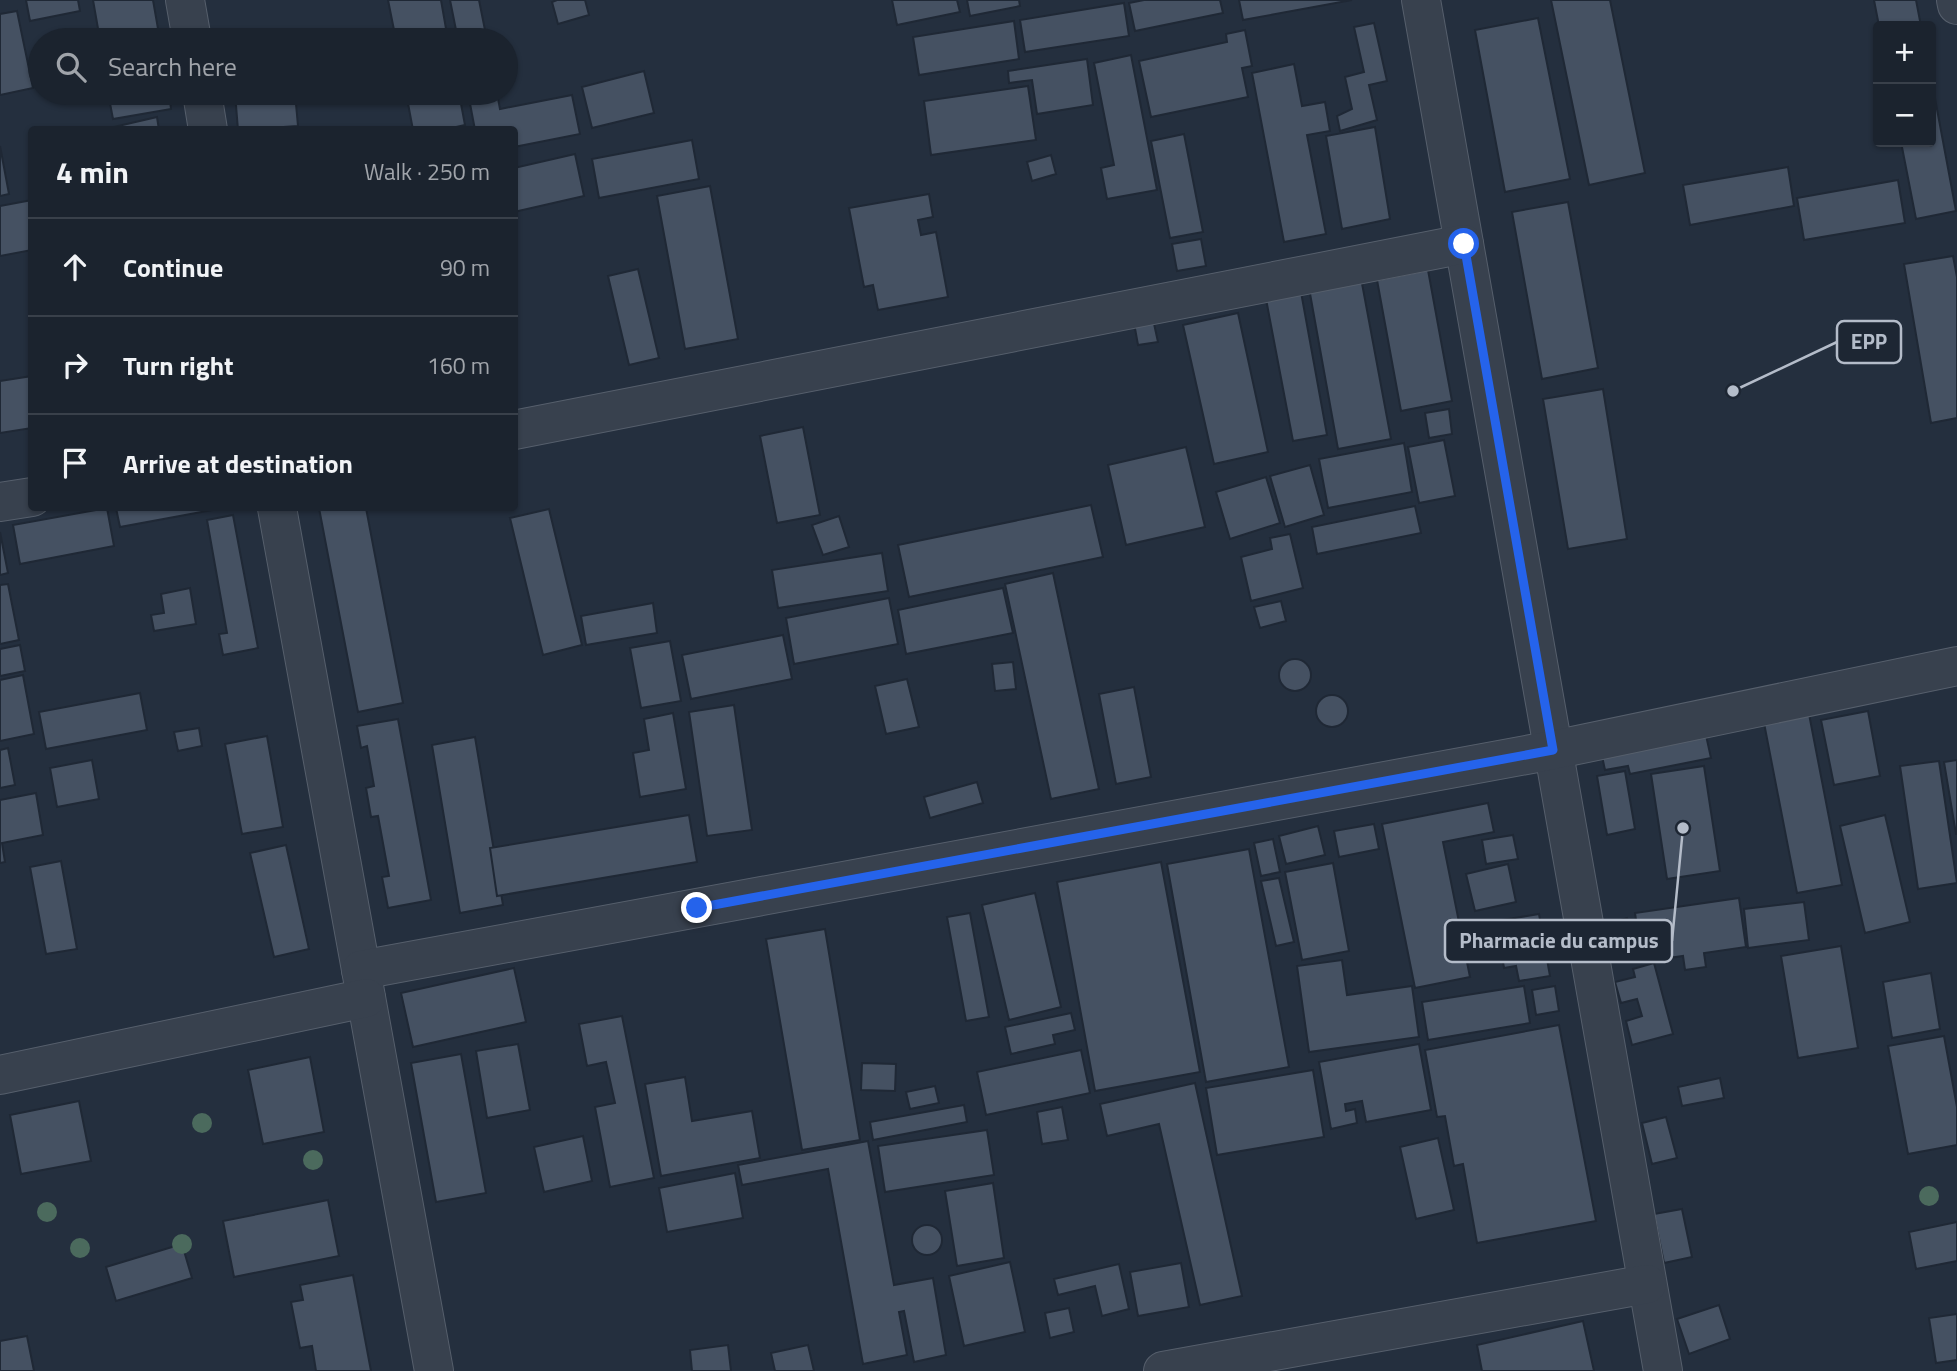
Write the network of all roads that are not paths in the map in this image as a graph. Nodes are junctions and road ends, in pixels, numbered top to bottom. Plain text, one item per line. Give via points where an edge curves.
1 (185, 0) edge
2 (1422, 0) edge
3 (190, 28) edge
4 (204, 105) edge
5 (207, 126) edge
6 (1464, 244) junction
7 (518, 429) edge
8 (28, 498) edge
9 (0, 502) edge
10 (278, 511) edge
11 (1957, 666) edge
12 (1553, 750) junction
13 (364, 984) junction
14 (0, 1075) edge
15 (1647, 1284) junction
16 (434, 1371) edge
17 (1163, 1371) edge
18 (1663, 1371) edge

1 - 3 street
2 - 6 street
4 - 5 street
6 - 7 street
6 - 12 street
8 - 9 street
10 - 13 street
11 - 12 street
12 - 13 street
12 - 15 street
13 - 14 street
13 - 16 street
15 - 17 street
15 - 18 street

